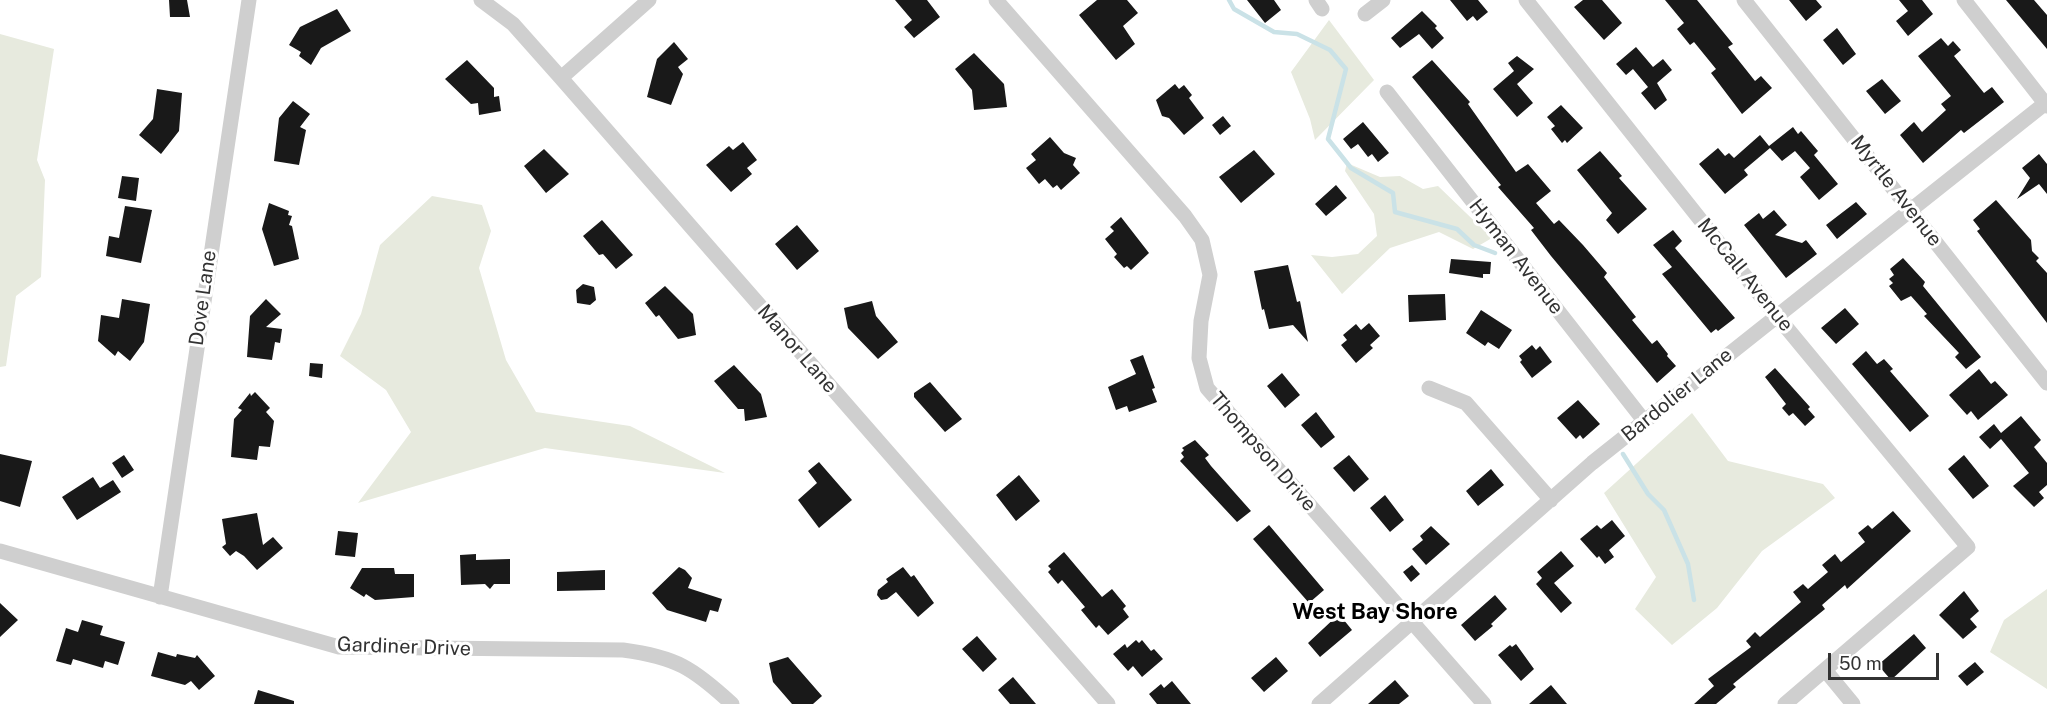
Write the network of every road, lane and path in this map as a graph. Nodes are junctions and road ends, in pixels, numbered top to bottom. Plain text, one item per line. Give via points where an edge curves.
1 (249, 0) edge
2 (481, 0) edge
3 (649, 0) edge
4 (996, 0) edge
5 (1383, 0) edge
6 (1526, 0) edge
7 (1744, 0) edge
8 (1964, 0) edge
9 (1365, 14) dead end
10 (561, 78) junction
11 (1387, 92) dead end
12 (2046, 104) edge
13 (1910, 209) junction
14 (1776, 315) junction
15 (2047, 382) edge
16 (1429, 388) dead end
17 (1645, 422) junction
18 (1551, 500) junction
19 (0, 551) edge
20 (160, 597) junction
21 (1413, 622) junction
22 (1825, 670) junction
23 (732, 704) edge
24 (1108, 704) edge
25 (1319, 704) edge
26 (1484, 704) edge
27 (1785, 704) edge
28 (1854, 704) edge

1 - 20 street, Dove Lane
2 - 10 street, Manor Lane via 513,24
3 - 10 street
4 - 21 street, Thompson Drive via 1202,240 1210,276 1199,358 1208,388
5 - 9 street
6 - 14 street, McCall Avenue
7 - 13 street, Myrtle Avenue
8 - 12 street
10 - 24 street, Manor Lane
11 - 17 street, Hyman Avenue
12 - 13 street, Bardolier Lane
13 - 14 street, Bardolier Lane
13 - 15 street, Myrtle Avenue
14 - 17 street, Bardolier Lane
14 - 22 street, McCall Avenue via 1968,547
16 - 18 street via 1466,403
17 - 18 street, Bardolier Lane
18 - 21 street, Bardolier Lane
19 - 20 street, Gardiner Drive
20 - 23 street, Gardiner Drive via 339,647 623,650 656,654 699,673
21 - 25 street, Bardolier Lane
21 - 26 street, Thompson Drive
22 - 27 street
22 - 28 street

